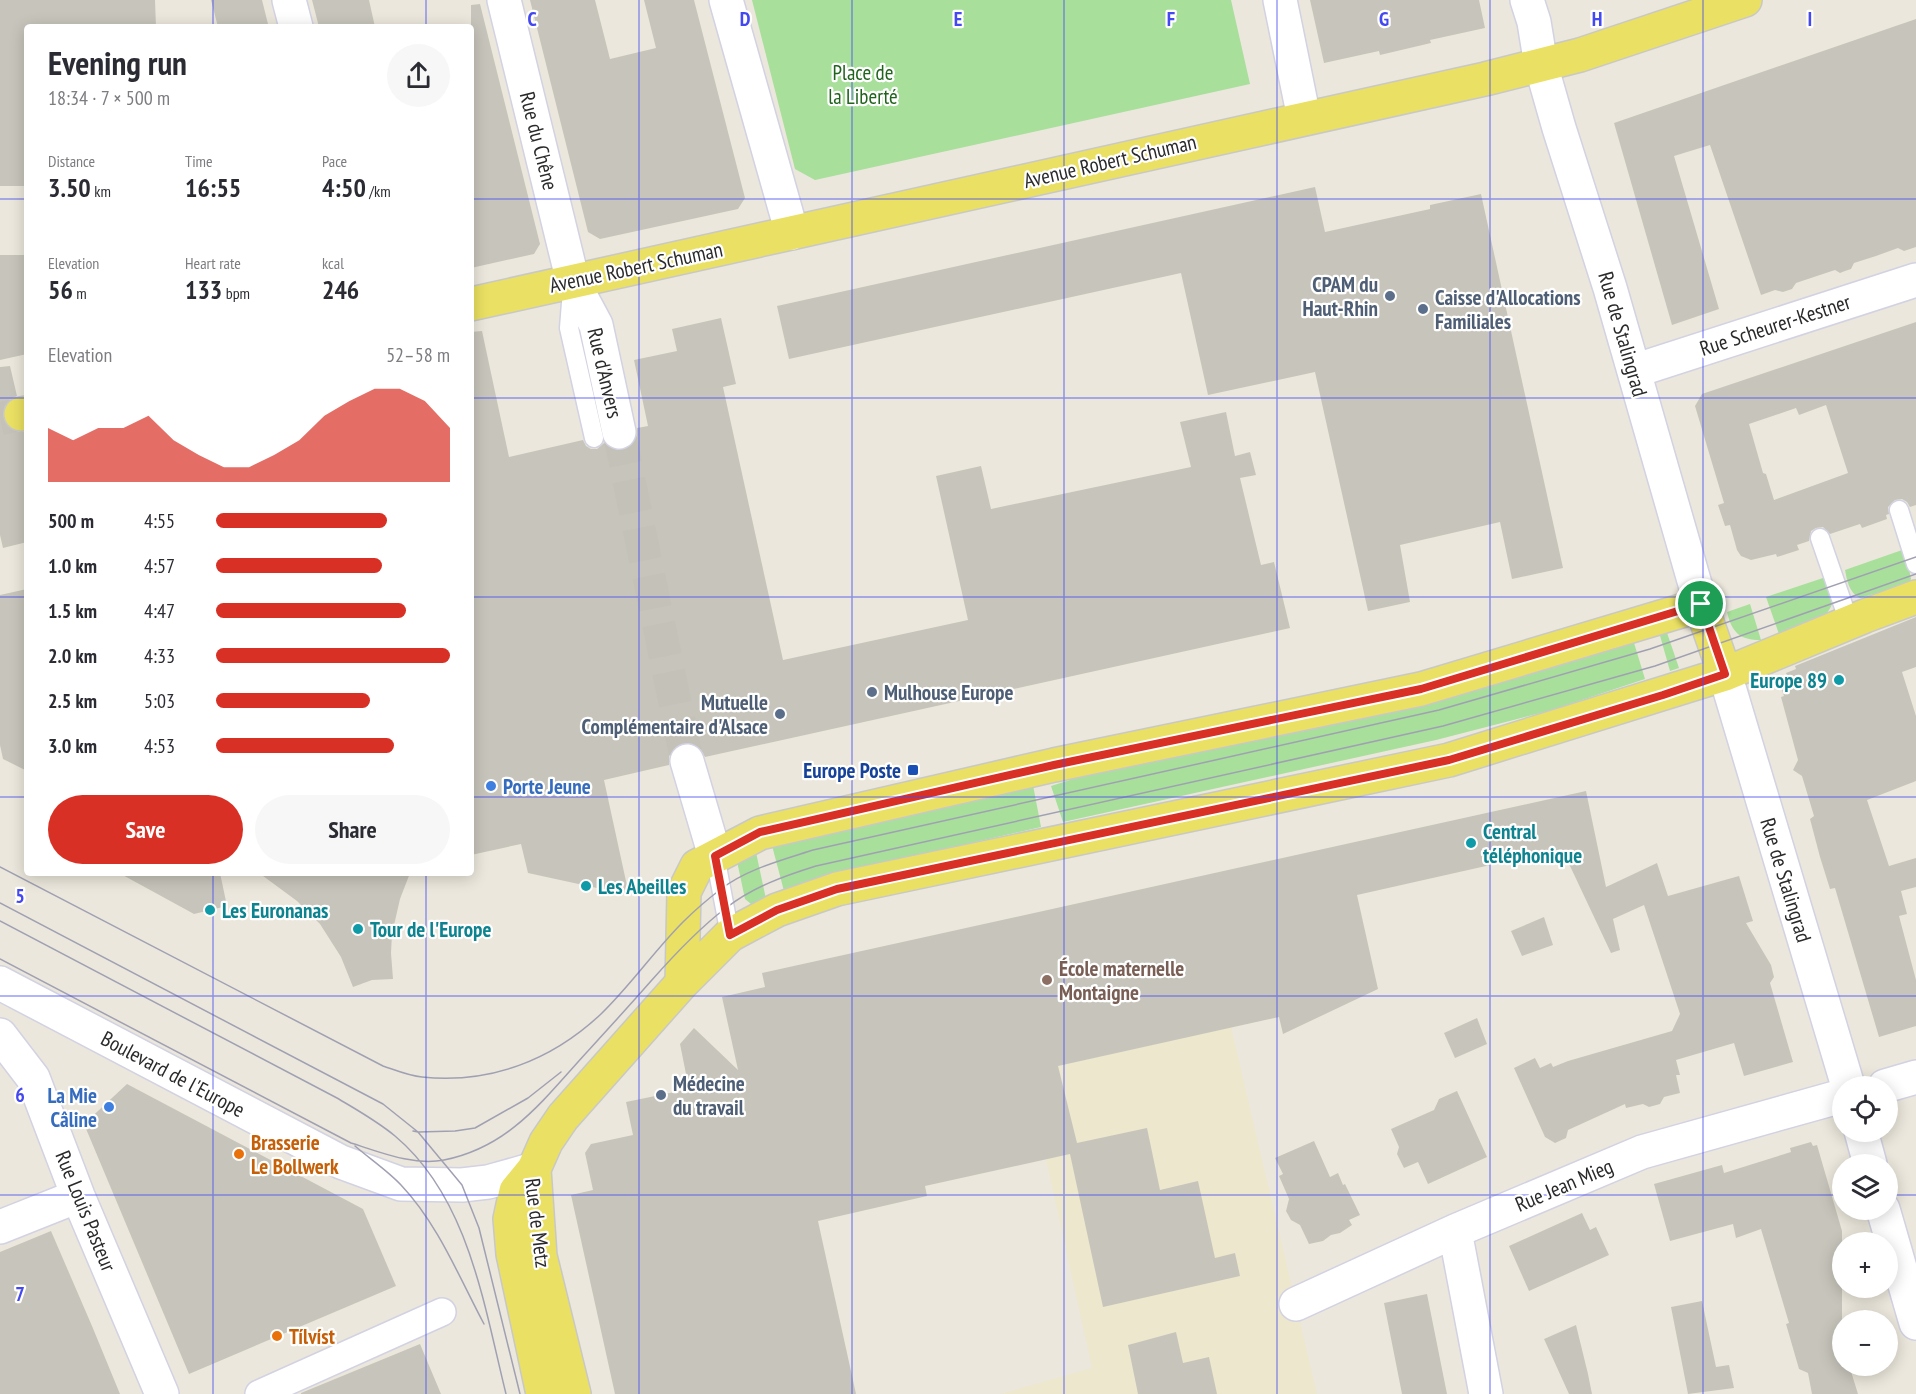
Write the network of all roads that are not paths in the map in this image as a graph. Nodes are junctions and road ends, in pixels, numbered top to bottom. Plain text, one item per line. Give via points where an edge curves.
1 (289, 0) edge
2 (504, 0) edge
3 (726, 0) edge
4 (1280, 0) edge
5 (1527, 0) edge
6 (1744, 0) edge
7 (295, 24) edge
8 (1541, 65) junction
9 (1304, 118) junction
10 (792, 233) junction
11 (1916, 280) edge
12 (573, 282) junction
13 (474, 302) edge
14 (1634, 371) junction
15 (606, 435) tunnel mouth
16 (1899, 510) dead end
17 (1820, 538) dead end
18 (1916, 564) edge
19 (1916, 597) edge
20 (1701, 604) junction
21 (1849, 622) junction
22 (1725, 674) junction
23 (687, 761) tunnel mouth
24 (715, 856) junction
25 (730, 935) junction
26 (0, 982) edge
27 (681, 983) junction
28 (0, 1035) edge
29 (1845, 1076) edge
30 (1916, 1077) edge
31 (1898, 1082) edge
32 (1832, 1099) edge
33 (534, 1169) junction
34 (78, 1196) junction
35 (1886, 1220) edge
36 (0, 1227) edge
37 (1455, 1231) junction
38 (1296, 1304) dead end
39 (442, 1312) dead end
40 (1916, 1323) edge
41 (162, 1394) edge
42 (258, 1394) edge
43 (543, 1394) edge
44 (574, 1394) edge
45 (1486, 1394) edge

1 - 7 street
2 - 12 street, Rue du Chêne
3 - 10 street
4 - 9 street
5 - 8 street, Rue de Stalingrad
6 - 8 main road, Avenue Robert Schuman
8 - 9 main road, Avenue Robert Schuman
8 - 14 street, Rue de Stalingrad
9 - 10 main road, Avenue Robert Schuman
10 - 12 main road, Avenue Robert Schuman
11 - 14 street, Rue Scheurer-Kestner
12 - 13 main road, Avenue Robert Schuman
12 - 15 street, Rue d'Anvers via 596,325
14 - 20 street, Rue de Stalingrad
16 - 18 lane
17 - 21 lane
19 - 21 main road
20 - 22 main road
20 - 24 main road via 1421,689 1054,765 760,832
21 - 22 main road
22 - 25 main road via 1449,760 837,889 777,910
22 - 29 street, Rue de Stalingrad
23 - 24 street
24 - 25 lane
24 - 27 main road via 698,866 684,892
25 - 27 main road
26 - 33 street, Boulevard de l'Europe via 340,1162 401,1184 462,1185
27 - 33 main road via 563,1117
28 - 34 street, Rue Louis Pasteur via 33,1078
30 - 31 street
32 - 37 street, Rue Jean Mieg via 1642,1152
33 - 43 main road, Rue de Metz via 516,1191 510,1219 513,1254
33 - 44 main road, Rue de Metz via 540,1256
34 - 36 street
34 - 41 street, Rue Louis Pasteur
35 - 40 street
37 - 38 street, Rue Jean Mieg
37 - 45 street
39 - 42 street

